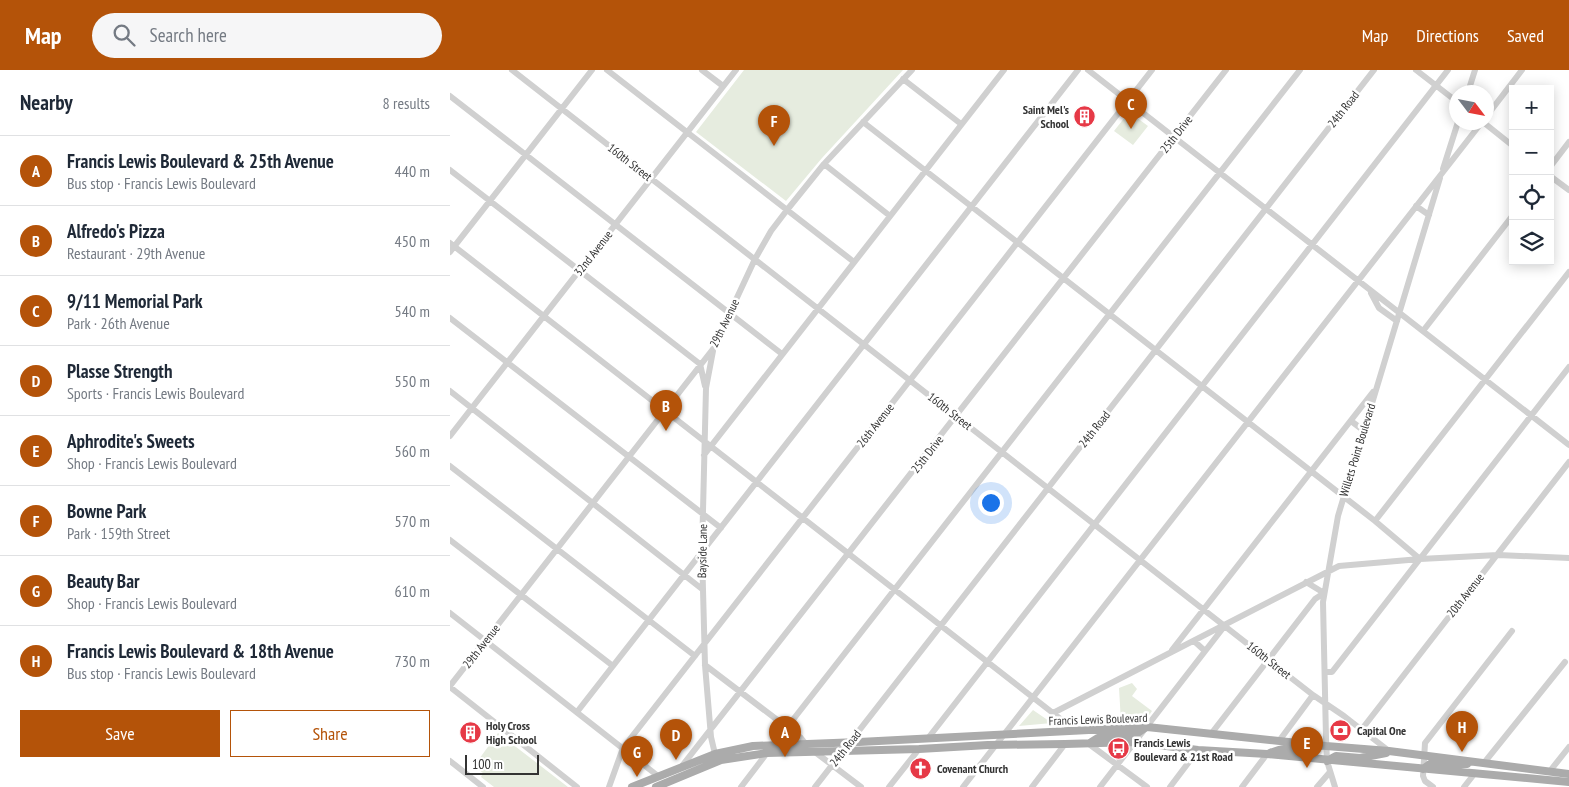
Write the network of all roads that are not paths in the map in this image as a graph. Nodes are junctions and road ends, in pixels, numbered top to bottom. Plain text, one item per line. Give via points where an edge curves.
1 (512, 70) edge
2 (592, 70) edge
3 (607, 70) edge
4 (702, 70) edge
5 (736, 70) edge
6 (912, 70) edge
7 (1004, 70) edge
8 (1078, 70) edge
9 (1088, 70) edge
10 (1152, 70) edge
11 (1226, 70) edge
12 (1300, 70) edge
13 (1374, 70) edge
14 (1416, 70) edge
15 (1448, 70) edge
16 (1475, 70) edge
17 (1522, 70) edge
18 (903, 79) junction
19 (1436, 85) junction
20 (1470, 85) edge
21 (723, 86) junction
22 (1449, 95) edge
23 (450, 96) edge
24 (1128, 101) junction
25 (1494, 106) edge
26 (562, 109) junction
27 (864, 122) junction
28 (961, 124) junction
29 (1455, 130) edge
30 (1476, 130) edge
31 (1492, 130) edge
32 (687, 132) junction
33 (1174, 137) junction
34 (1569, 142) edge
35 (1509, 143) edge
36 (526, 155) junction
37 (1554, 162) edge
38 (824, 164) junction
39 (450, 170) edge
40 (926, 170) junction
41 (1220, 173) junction
42 (1441, 174) junction
43 (651, 178) junction
44 (1554, 179) edge
45 (1569, 190) edge
46 (490, 201) junction
47 (972, 206) junction
48 (1416, 206) junction
49 (1266, 209) junction
50 (787, 210) junction
51 (1429, 215) junction
52 (890, 216) junction
53 (1509, 220) edge
54 (615, 224) junction
55 (1018, 242) junction
56 (1311, 246) junction
57 (451, 248) edge
58 (755, 259) junction
59 (854, 262) junction
60 (579, 270) junction
61 (1569, 272) edge
62 (1064, 278) junction
63 (1357, 281) junction
64 (1370, 291) junction
65 (818, 308) junction
66 (729, 313) junction
67 (1110, 314) junction
68 (1399, 314) junction
69 (543, 316) junction
70 (450, 318) edge
71 (1397, 321) junction
72 (1423, 331) junction
73 (864, 344) junction
74 (713, 349) junction
75 (1156, 350) junction
76 (782, 354) junction
77 (508, 362) junction
78 (700, 364) junction
79 (1569, 367) edge
80 (910, 380) junction
81 (1485, 380) junction
82 (1202, 386) junction
83 (706, 388) junction
84 (1376, 389) junction
85 (450, 391) edge
86 (472, 408) junction
87 (664, 410) junction
88 (956, 416) junction
89 (1531, 416) junction
90 (1350, 420) junction
91 (1248, 422) junction
92 (1363, 430) junction
93 (450, 436) edge
94 (705, 442) junction
95 (1569, 445) edge
96 (711, 447) junction
97 (1002, 452) junction
98 (704, 455) junction
99 (628, 456) junction
100 (1569, 462) edge
101 (450, 466) edge
102 (1312, 471) junction
103 (756, 482) junction
104 (1048, 488) junction
105 (1343, 496) junction
106 (593, 503) junction
107 (703, 515) junction
108 (802, 518) junction
109 (1375, 521) junction
110 (1094, 524) junction
111 (720, 528) junction
112 (450, 540) edge
113 (557, 548) junction
114 (702, 552) junction
115 (848, 554) junction
116 (1498, 555) junction
117 (1569, 558) edge
118 (1420, 559) junction
119 (1140, 560) junction
120 (1328, 571) junction
121 (685, 574) junction
122 (1306, 582) junction
123 (702, 588) junction
124 (894, 590) junction
125 (1324, 593) junction
126 (521, 595) junction
127 (1204, 609) junction
128 (450, 613) edge
129 (649, 620) junction
130 (940, 626) junction
131 (1225, 626) junction
132 (1512, 631) dead end
133 (485, 641) junction
134 (1194, 641) junction
135 (704, 644) junction
136 (1205, 651) junction
137 (1170, 653) junction
138 (695, 656) junction
139 (1268, 659) junction
140 (986, 662) junction
141 (1565, 662) dead end
142 (705, 665) junction
143 (613, 666) junction
144 (1325, 672) junction
145 (450, 687) edge
146 (741, 692) junction
147 (1313, 695) junction
148 (1032, 698) junction
149 (1326, 704) junction
150 (577, 712) junction
151 (1053, 713) junction
152 (787, 727) junction
153 (1147, 727) junction
154 (1362, 729) junction
155 (710, 731) junction
156 (1076, 731) junction
157 (1004, 734) junction
158 (1211, 734) junction
159 (929, 738) junction
160 (1279, 741) junction
161 (850, 742) junction
162 (1135, 742) junction
163 (805, 743) junction
164 (774, 744) junction
165 (1064, 744) junction
166 (1089, 744) junction
167 (996, 745) junction
168 (1326, 746) junction
169 (1569, 747) edge
170 (623, 748) junction
171 (919, 749) junction
172 (1198, 750) junction
173 (1392, 751) junction
174 (815, 752) junction
175 (843, 752) junction
176 (715, 754) junction
177 (767, 754) junction
178 (1267, 754) junction
179 (450, 761) edge
180 (1327, 761) junction
181 (1423, 762) junction
182 (1484, 763) junction
183 (832, 765) junction
184 (1118, 765) junction
185 (682, 766) junction
186 (1330, 772) junction
187 (1550, 772) junction
188 (1475, 773) junction
189 (1569, 774) edge
190 (658, 776) junction
191 (1543, 779) junction
192 (1569, 782) edge
193 (483, 787) edge
194 (577, 787) edge
195 (609, 787) edge
196 (632, 787) edge
197 (656, 787) edge
198 (741, 787) edge
199 (815, 787) edge
200 (861, 787) edge
201 (889, 787) edge
202 (963, 787) edge
203 (1032, 787) edge
204 (1100, 787) edge
205 (1147, 787) edge
206 (1170, 787) edge
207 (1242, 787) edge
208 (1317, 787) edge
209 (1335, 787) edge
210 (1432, 787) edge
211 (1464, 787) edge
212 (1537, 787) edge

1 - 26 street, 160th Street
2 - 26 street
3 - 32 street
4 - 21 street
5 - 21 street, 32nd Avenue
6 - 18 street, 29th Avenue
7 - 28 street
8 - 47 street
9 - 24 street
10 - 24 street, 26th Avenue
11 - 33 street, 25th Drive
12 - 41 street
13 - 49 street, 24th Road
14 - 19 street
15 - 19 street
16 - 20 street
17 - 25 street
18 - 27 street, 29th Avenue
18 - 28 street
19 - 22 street
19 - 56 street
21 - 32 street, 32nd Avenue
23 - 36 street
24 - 33 street
24 - 55 street, 26th Avenue
26 - 36 street
26 - 43 street, 160th Street
27 - 38 street, 29th Avenue
27 - 40 street
28 - 40 street
29 - 42 street, Willets Point Boulevard
30 - 42 street
31 - 35 street
32 - 43 street, 32nd Avenue
32 - 50 street
33 - 41 street
33 - 62 street, 25th Drive
34 - 37 street
36 - 46 street
36 - 54 street
38 - 50 street, 29th Avenue
38 - 52 street
39 - 46 street
40 - 47 street
40 - 52 street
41 - 49 street
41 - 67 street
42 - 48 street
42 - 51 street, Willets Point Boulevard
43 - 54 street, 32nd Avenue
43 - 58 street, 160th Street
44 - 45 street
46 - 57 street
46 - 60 street
47 - 55 street
47 - 73 street
48 - 51 street
48 - 63 street
49 - 56 street
49 - 75 street, 24th Road
50 - 58 street, 29th Avenue
50 - 59 street
51 - 68 street, Willets Point Boulevard
52 - 59 street
53 - 72 street
54 - 60 street, 32nd Avenue
54 - 66 street
55 - 62 street
55 - 80 street, 26th Avenue
56 - 63 street
56 - 82 street
57 - 69 street
58 - 65 street, 160th Street
58 - 66 street, 29th Avenue
59 - 65 street
60 - 69 street, 32nd Avenue
60 - 78 street
61 - 81 street
62 - 67 street
62 - 88 street, 25th Drive
63 - 64 street
63 - 91 street
64 - 68 street
64 - 71 street via 1380,308
65 - 73 street, 160th Street
65 - 76 street
66 - 74 street, 29th Avenue
66 - 76 street
67 - 75 street
67 - 97 street
68 - 71 street, Willets Point Boulevard
68 - 72 street
69 - 77 street, 32nd Avenue
69 - 87 street
70 - 77 street
71 - 84 street, Willets Point Boulevard
72 - 81 street
73 - 80 street, 160th Street
73 - 103 street
74 - 78 street, 29th Avenue
74 - 83 street, Bayside Lane
75 - 82 street
75 - 104 street, 24th Road
76 - 96 street
77 - 86 street, 32nd Avenue
77 - 99 street
78 - 83 street
78 - 87 street, 29th Avenue
79 - 89 street
80 - 88 street, 160th Street
80 - 108 street, 26th Avenue
81 - 89 street
81 - 109 street
82 - 91 street
82 - 110 street
83 - 94 street, Bayside Lane
84 - 90 street
84 - 92 street, Willets Point Boulevard
85 - 86 street
86 - 93 street, 32nd Avenue
86 - 106 street
87 - 94 street
87 - 99 street, 29th Avenue
88 - 97 street, 160th Street
88 - 115 street, 25th Drive
89 - 95 street
89 - 118 street
90 - 92 street
90 - 102 street
91 - 102 street
91 - 119 street
92 - 105 street, Willets Point Boulevard
94 - 96 street
94 - 98 street, Bayside Lane
96 - 98 street
96 - 103 street
97 - 104 street, 160th Street
97 - 124 street
98 - 107 street, Bayside Lane
99 - 106 street, 29th Avenue
99 - 107 street
100 - 116 street, 20th Avenue
101 - 113 street
102 - 105 street
102 - 127 street
103 - 108 street
103 - 111 street
104 - 110 street, 160th Street
104 - 130 street, 24th Road
105 - 109 street
105 - 120 street, Willets Point Boulevard
106 - 113 street, 29th Avenue
106 - 121 street
107 - 111 street
107 - 114 street, Bayside Lane
108 - 115 street
108 - 135 street, 26th Avenue
109 - 118 street
110 - 119 street, 160th Street
110 - 140 street
111 - 114 street
112 - 126 street
113 - 126 street, 29th Avenue
113 - 129 street
114 - 121 street
114 - 123 street, Bayside Lane
115 - 124 street
115 - 146 street, 25th Drive
116 - 117 street
116 - 118 street
116 - 154 street, 20th Avenue
118 - 120 street via 1339,566
118 - 144 street via 1332,672
119 - 127 street, 160th Street
119 - 148 street
120 - 122 street
120 - 125 street, Willets Point Boulevard
121 - 123 street
121 - 129 street
122 - 125 street
122 - 131 street
123 - 135 street, Bayside Lane
124 - 130 street
124 - 152 street
125 - 139 street via 1315,599
125 - 144 street, Willets Point Boulevard
126 - 133 street, 29th Avenue
126 - 143 street
127 - 131 street, 160th Street
127 - 137 street
128 - 133 street
129 - 138 street
129 - 143 street
130 - 140 street
130 - 161 street, 24th Road
131 - 134 street
131 - 136 street
131 - 139 street, 160th Street
132 - 181 street via 1424,743
133 - 145 street, 29th Avenue
133 - 150 street
134 - 136 street
134 - 137 street
135 - 138 street, 26th Avenue
135 - 142 street, Bayside Lane
136 - 153 street
137 - 151 street
138 - 170 street, 26th Avenue
139 - 147 street, 160th Street
139 - 158 street
140 - 148 street
140 - 159 street
141 - 182 street
142 - 146 street
142 - 155 street, Bayside Lane
143 - 150 street
144 - 149 street, Willets Point Boulevard
145 - 194 street
146 - 152 street
146 - 155 street, 25th Drive
147 - 149 street, 160th Street
147 - 160 street
148 - 151 street
148 - 157 street
149 - 154 street, 160th Street
149 - 168 street, Willets Point Boulevard
150 - 170 street
151 - 156 street
152 - 163 street
152 - 164 street
153 - 156 main road, Francis Lewis Boulevard
153 - 158 main road, Francis Lewis Boulevard
153 - 162 street
153 - 166 main road via 1136,734 1098,738
154 - 173 street, 160th Street
155 - 176 street, Bayside Lane
155 - 185 street, 25th Drive
156 - 157 main road, Francis Lewis Boulevard
157 - 159 main road, Francis Lewis Boulevard
157 - 167 street
158 - 160 main road, Francis Lewis Boulevard
159 - 161 main road, Francis Lewis Boulevard
160 - 168 main road, Francis Lewis Boulevard
161 - 163 main road, Francis Lewis Boulevard
161 - 175 street, 24th Road
162 - 166 main road, Francis Lewis Boulevard
162 - 172 main road, Francis Lewis Boulevard
162 - 184 street
163 - 164 main road, Francis Lewis Boulevard
164 - 176 main road, Francis Lewis Boulevard
165 - 166 main road, Francis Lewis Boulevard
165 - 167 main road, Francis Lewis Boulevard
165 - 203 street
166 - 184 street
167 - 171 main road, Francis Lewis Boulevard
167 - 202 street
168 - 173 main road, Francis Lewis Boulevard
168 - 178 main road via 1318,750 1275,750
168 - 180 street, Willets Point Boulevard
169 - 187 street
170 - 190 street
170 - 195 street, 26th Avenue
171 - 175 main road, Francis Lewis Boulevard
171 - 201 street
172 - 178 main road, Francis Lewis Boulevard
172 - 206 street
173 - 180 main road via 1360,758 1336,756
173 - 181 main road, Francis Lewis Boulevard
174 - 175 main road, Francis Lewis Boulevard
174 - 177 main road, Francis Lewis Boulevard
174 - 183 street
175 - 183 street, 24th Road
176 - 185 main road, Francis Lewis Boulevard
177 - 197 main road, Francis Lewis Boulevard via 721,760
177 - 198 street
178 - 180 main road, Francis Lewis Boulevard
178 - 207 street
179 - 193 street
180 - 181 main road, Francis Lewis Boulevard
180 - 186 street, Willets Point Boulevard
181 - 182 main road, Francis Lewis Boulevard
181 - 182 main road via 1450,766
181 - 188 main road, Francis Lewis Boulevard
181 - 210 street via 1425,781
182 - 187 main road, Francis Lewis Boulevard
183 - 199 street, 24th Road
183 - 200 street
184 - 204 street
184 - 205 street
185 - 190 main road, Francis Lewis Boulevard
186 - 208 street
186 - 209 street, Willets Point Boulevard
187 - 189 main road, Francis Lewis Boulevard
188 - 191 main road, Francis Lewis Boulevard
188 - 211 street
190 - 196 main road, Francis Lewis Boulevard
191 - 192 main road, Francis Lewis Boulevard
191 - 212 street

